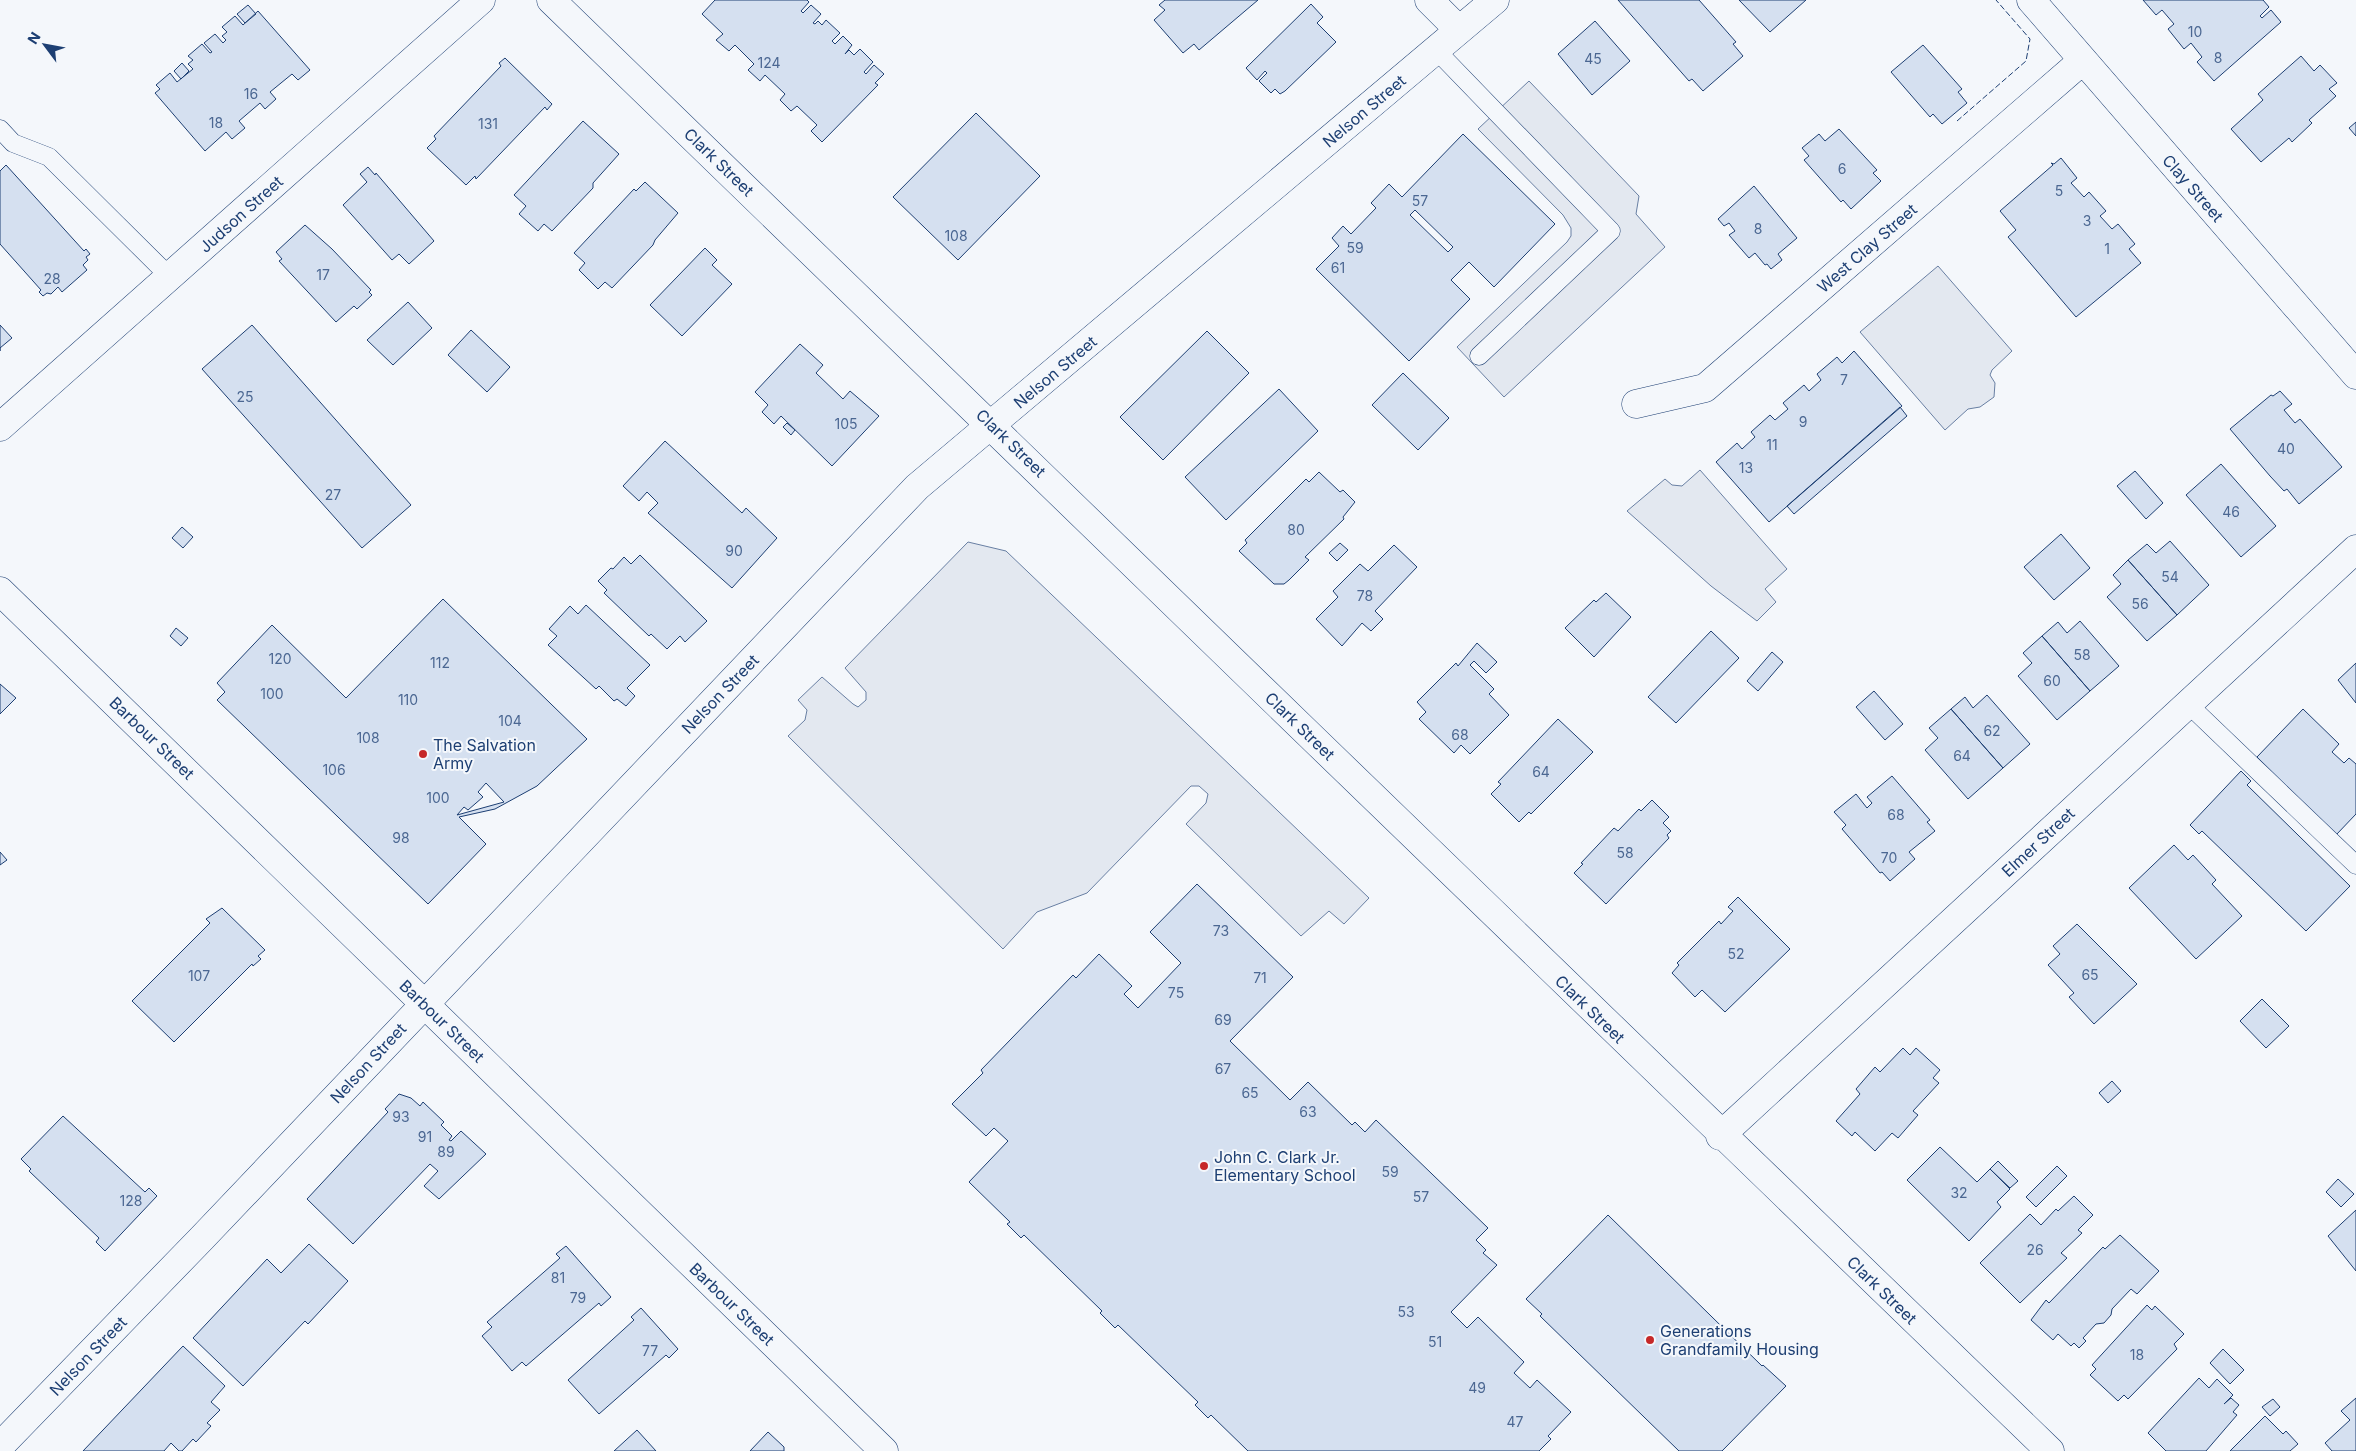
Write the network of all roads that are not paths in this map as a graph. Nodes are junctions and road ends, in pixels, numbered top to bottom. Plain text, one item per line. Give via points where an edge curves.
1 (481, 0) edge
2 (551, 0) edge
3 (1429, 0) edge
4 (1495, 0) edge
5 (2031, 0) edge
6 (1459, 30) junction
7 (1436, 50) junction
8 (2082, 61) junction
9 (0, 129) edge
10 (170, 277) junction
11 (1479, 356) dead end
12 (2356, 375) edge
13 (1636, 404) dead end
14 (992, 425) junction
15 (0, 427) edge
16 (2356, 549) edge
17 (0, 591) edge
18 (2188, 704) junction
19 (2356, 865) edge
20 (424, 1003) junction
21 (1720, 1136) junction
22 (0, 1446) edge
23 (884, 1451) edge
24 (2050, 1451) edge

1 - 10 street, Judson Street
2 - 14 street, Clark Street
3 - 6 street
4 - 6 street, Nelson Street
5 - 8 street, Clay Street
6 - 7 street, Nelson Street
7 - 11 lane via 1611,232
7 - 14 street, Nelson Street
8 - 12 street, Clay Street
8 - 13 street, West Clay Street via 1705,388
9 - 10 lane via 13,143 49,157
10 - 15 street, Judson Street
14 - 20 street, Nelson Street via 917,488
14 - 21 street, Clark Street
16 - 18 street, Elmer Street
17 - 20 street, Barbour Street
18 - 19 lane
18 - 21 street, Elmer Street
20 - 22 street, Nelson Street
20 - 23 street, Barbour Street
21 - 24 street, Clark Street

